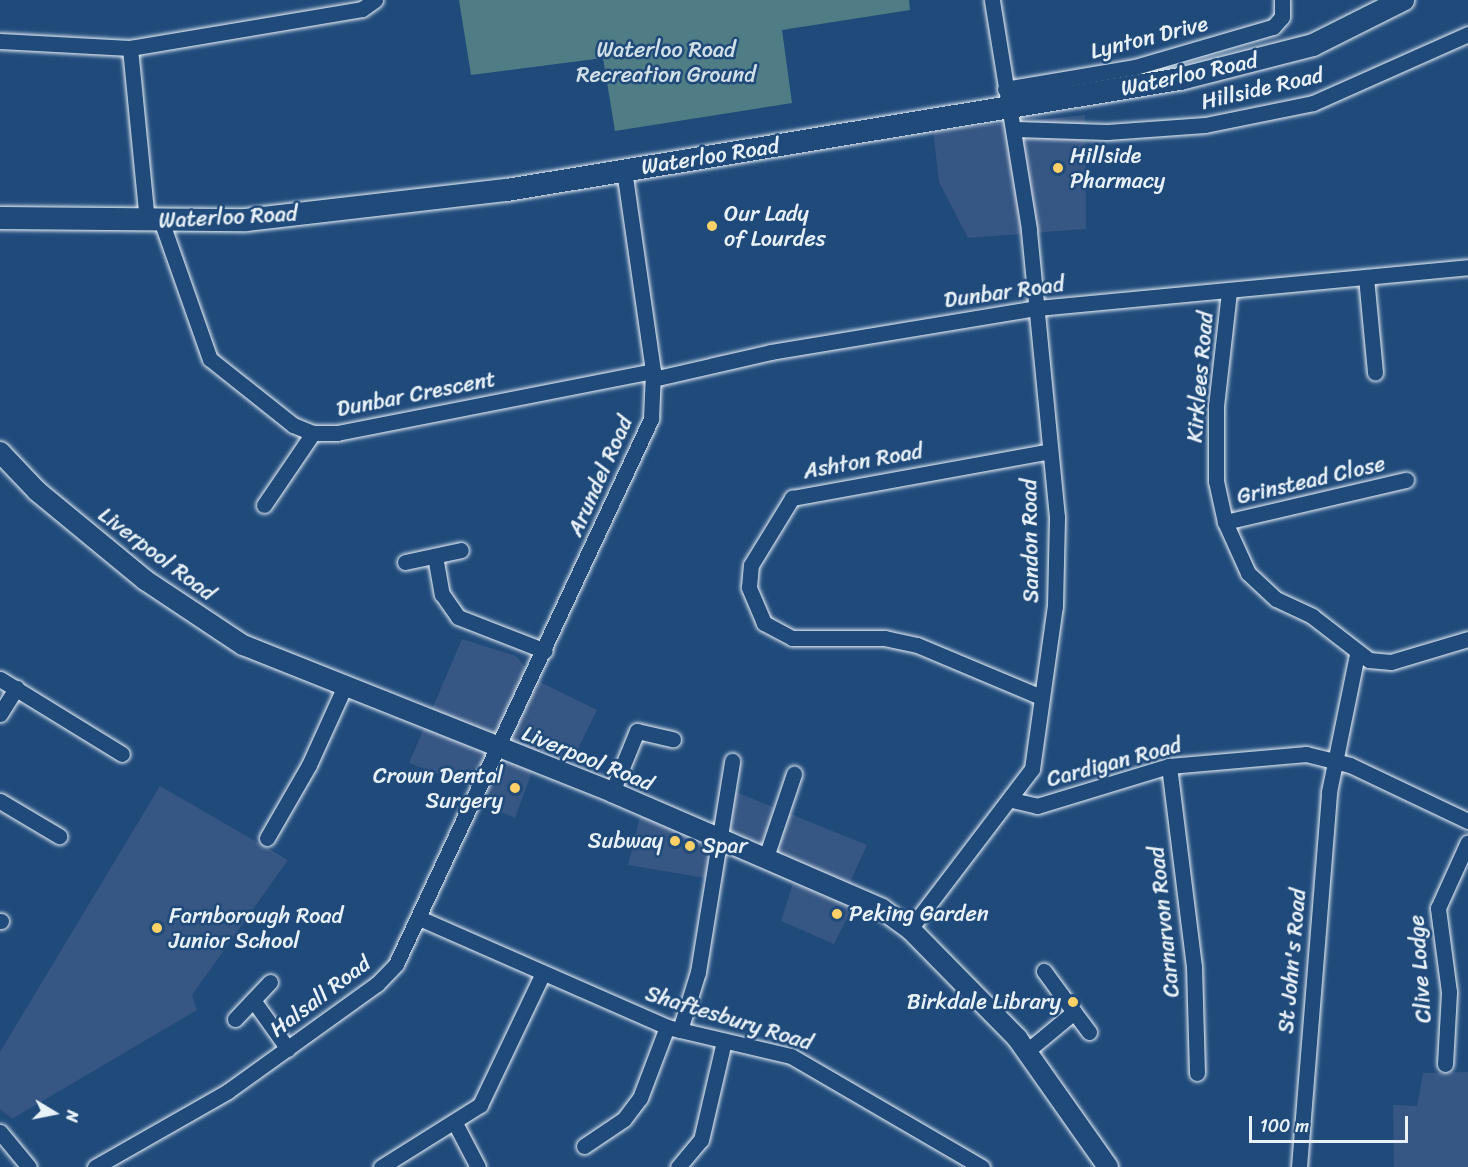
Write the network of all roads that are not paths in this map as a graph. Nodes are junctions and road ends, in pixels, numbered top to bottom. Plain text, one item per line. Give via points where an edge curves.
1 (375, 0) edge
2 (992, 0) edge
3 (1282, 0) edge
4 (1403, 0) edge
5 (1468, 34) edge
6 (0, 41) edge
7 (130, 48) junction
8 (1005, 89) junction
9 (1014, 120) junction
10 (624, 169) junction
11 (0, 218) edge
12 (154, 222) junction
13 (1468, 267) edge
14 (1366, 277) junction
15 (1229, 292) junction
16 (1037, 308) junction
17 (1374, 373) dead end
18 (653, 375) junction
19 (313, 433) junction
20 (1050, 451) junction
21 (0, 452) edge
22 (1406, 480) dead end
23 (264, 505) dead end
24 (1225, 522) junction
25 (461, 550) dead end
26 (435, 556) junction
27 (405, 562) dead end
28 (1468, 639) edge
29 (545, 651) junction
30 (1357, 654) junction
31 (0, 678) edge
32 (16, 688) junction
33 (344, 688) junction
34 (1041, 697) junction
35 (0, 714) edge
36 (673, 739) dead end
37 (500, 748) junction
38 (122, 754) dead end
39 (1335, 760) junction
40 (732, 761) dead end
41 (1169, 766) junction
42 (794, 774) dead end
43 (612, 792) junction
44 (1012, 800) junction
45 (0, 801) edge
46 (1468, 821) edge
47 (58, 836) dead end
48 (717, 836) junction
49 (267, 838) dead end
50 (1468, 842) edge
51 (766, 857) junction
52 (419, 918) junction
53 (910, 929) junction
54 (1044, 971) dead end
55 (543, 973) junction
56 (270, 982) dead end
57 (253, 1000) junction
58 (1074, 1012) junction
59 (235, 1019) dead end
60 (673, 1028) junction
61 (1089, 1032) dead end
62 (724, 1041) junction
63 (288, 1049) junction
64 (1027, 1051) junction
65 (1445, 1064) dead end
66 (1197, 1073) dead end
67 (456, 1125) junction
68 (0, 1132) edge
69 (584, 1146) dead end
70 (975, 1166) edge
71 (29, 1167) edge
72 (95, 1167) edge
73 (381, 1167) edge
74 (478, 1167) edge
75 (678, 1167) edge
76 (1108, 1167) edge
77 (1299, 1167) edge

1 - 7 street via 362,9
2 - 8 street, Sandon Road
3 - 8 street, Lynton Drive via 1282,17 1273,27 1135,67
4 - 9 highway, Waterloo Road via 1312,45
5 - 9 street, Hillside Road via 1313,103 1205,125 1107,132
6 - 7 street
7 - 12 street, Dunbar Crescent
8 - 9 street, Sandon Road
9 - 10 highway, Waterloo Road
9 - 16 street, Sandon Road
10 - 12 highway, Waterloo Road via 388,206
10 - 18 street, Arundel Road
11 - 12 highway, Waterloo Road
12 - 19 street, Dunbar Crescent via 210,359 285,419
13 - 14 street, Dunbar Road
14 - 15 street, Dunbar Road
14 - 17 street
15 - 16 street, Dunbar Road
15 - 24 street, Kirklees Road via 1214,441
16 - 18 street, Dunbar Road
16 - 20 street, Sandon Road
18 - 19 street, Dunbar Crescent via 337,433
18 - 29 street, Arundel Road via 651,419
19 - 23 street
20 - 34 street, Sandon Road via 1057,517 1056,606
20 - 34 street, Ashton Road via 792,498 751,565 749,587 764,623 792,638 884,638 916,645
21 - 33 main road, Liverpool Road via 37,491 145,580 243,645
22 - 24 street, Grinstead Close
24 - 30 street, Kirklees Road via 1258,585 1312,616
25 - 26 street
26 - 27 street
26 - 29 street via 442,594 458,617
28 - 30 street via 1391,662
29 - 37 street, Arundel Road
30 - 39 street
31 - 32 street
32 - 35 street
32 - 38 street
33 - 37 main road, Liverpool Road
33 - 49 street via 309,765
34 - 44 street, Sandon Road via 1032,769
36 - 43 street via 637,731
37 - 43 main road, Liverpool Road
37 - 52 street, Halsall Road
39 - 41 street, Cardigan Road via 1305,754
39 - 46 street, Cardigan Road
39 - 77 street, St John's Road
40 - 48 street
41 - 44 street, Cardigan Road via 1037,806
41 - 66 street, Carnarvon Road via 1194,966
42 - 51 street
43 - 48 main road, Liverpool Road
44 - 53 street, Sandon Road
45 - 47 street
48 - 51 main road, Liverpool Road
48 - 60 street via 698,972
50 - 65 street, Clive Lodge via 1438,908 1449,992
51 - 53 main road, Liverpool Road via 858,897
52 - 55 street, Shaftesbury Road
52 - 63 street, Halsall Road via 396,964 377,984
53 - 64 main road, Liverpool Road
54 - 58 street
55 - 60 street, Shaftesbury Road
55 - 67 street via 480,1105
56 - 57 street
57 - 59 street
57 - 63 street
58 - 61 street
58 - 64 street
60 - 62 street, Shaftesbury Road
60 - 69 street via 640,1098 624,1119
62 - 70 street, Shaftesbury Road via 791,1056
62 - 75 street via 701,1140
63 - 72 street, Halsall Road via 228,1091
64 - 76 main road, Liverpool Road
67 - 73 street
67 - 74 street
68 - 71 street

